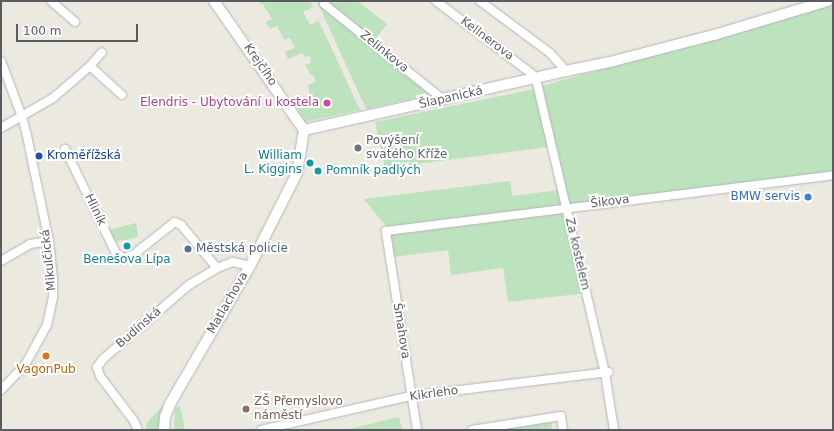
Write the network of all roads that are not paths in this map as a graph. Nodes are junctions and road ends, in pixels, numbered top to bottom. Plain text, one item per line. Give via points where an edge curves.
1 (51, 1) edge
2 (214, 1) edge
3 (436, 1) edge
4 (480, 1) edge
5 (827, 1) edge
6 (324, 4) dead end
7 (75, 22) dead end
8 (102, 52) dead end
9 (1, 61) edge
10 (90, 66) junction
11 (566, 71) junction
12 (536, 79) junction
13 (122, 96) dead end
14 (444, 100) junction
15 (22, 117) junction
16 (1, 128) edge
17 (304, 130) junction
18 (66, 149) dead end
19 (833, 175) edge
20 (566, 207) junction
21 (386, 231) joint
22 (49, 241) junction
23 (1, 261) edge
24 (250, 266) junction
25 (217, 268) junction
26 (608, 372) junction
27 (1, 390) edge
28 (411, 396) junction
29 (138, 430) edge
30 (164, 430) edge
31 (261, 430) edge
32 (417, 430) edge
33 (472, 430) edge
34 (563, 430) edge
35 (614, 430) edge

1 - 7 street
2 - 17 street, Krejčího
3 - 12 street, Kellnerova
4 - 11 street via 550,53
5 - 11 street, Šlapanická via 714,35
6 - 14 street, Zelinkova
8 - 10 street
9 - 15 street, Mikulčická
10 - 13 street
10 - 15 street via 53,98
11 - 12 street, Šlapanická
12 - 14 street, Šlapanická
12 - 20 street, Za kostelem
14 - 17 street, Šlapanická
15 - 16 street
15 - 22 street, Mikulčická
17 - 24 street, Matlachova via 297,174
18 - 25 street, Hliník via 116,254 123,258 133,255 175,222 181,225
19 - 20 street, Šikova
20 - 21 street, Šikova
20 - 26 street, Za kostelem
21 - 28 street, Šmahova
22 - 23 street via 30,244
22 - 27 street, Mikulčická via 53,297 47,325 25,365
24 - 25 street, Budínská via 233,262
24 - 30 street, Matlachova via 170,404
25 - 29 street, Budínská via 189,285 97,367 100,376
26 - 28 street, Kikrleho
26 - 35 street, Za kostelem
28 - 31 street, Kikrleho
28 - 32 street, Šmahova
33 - 34 street via 561,416

